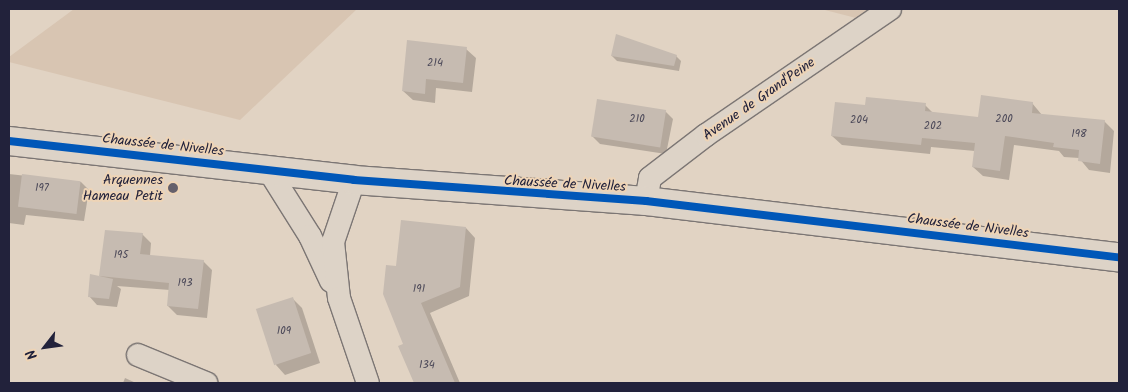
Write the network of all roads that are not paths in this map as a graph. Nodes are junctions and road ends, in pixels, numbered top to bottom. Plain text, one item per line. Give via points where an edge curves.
1 (890, 9) edge
2 (9, 141) edge
3 (269, 171) junction
4 (354, 180) junction
5 (646, 201) junction
6 (1119, 257) edge
7 (339, 298) junction
8 (138, 355) dead end
9 (362, 377) edge
10 (206, 383) edge

1 - 5 street, Avenue de Grand'Peine via 706,135 650,178
2 - 3 main road, Chaussée de Nivelles
3 - 4 main road, Chaussée de Nivelles
3 - 7 street via 310,236
4 - 5 main road, Chaussée de Nivelles
4 - 7 street via 333,242
5 - 6 main road, Chaussée de Nivelles
7 - 9 street
8 - 10 street

